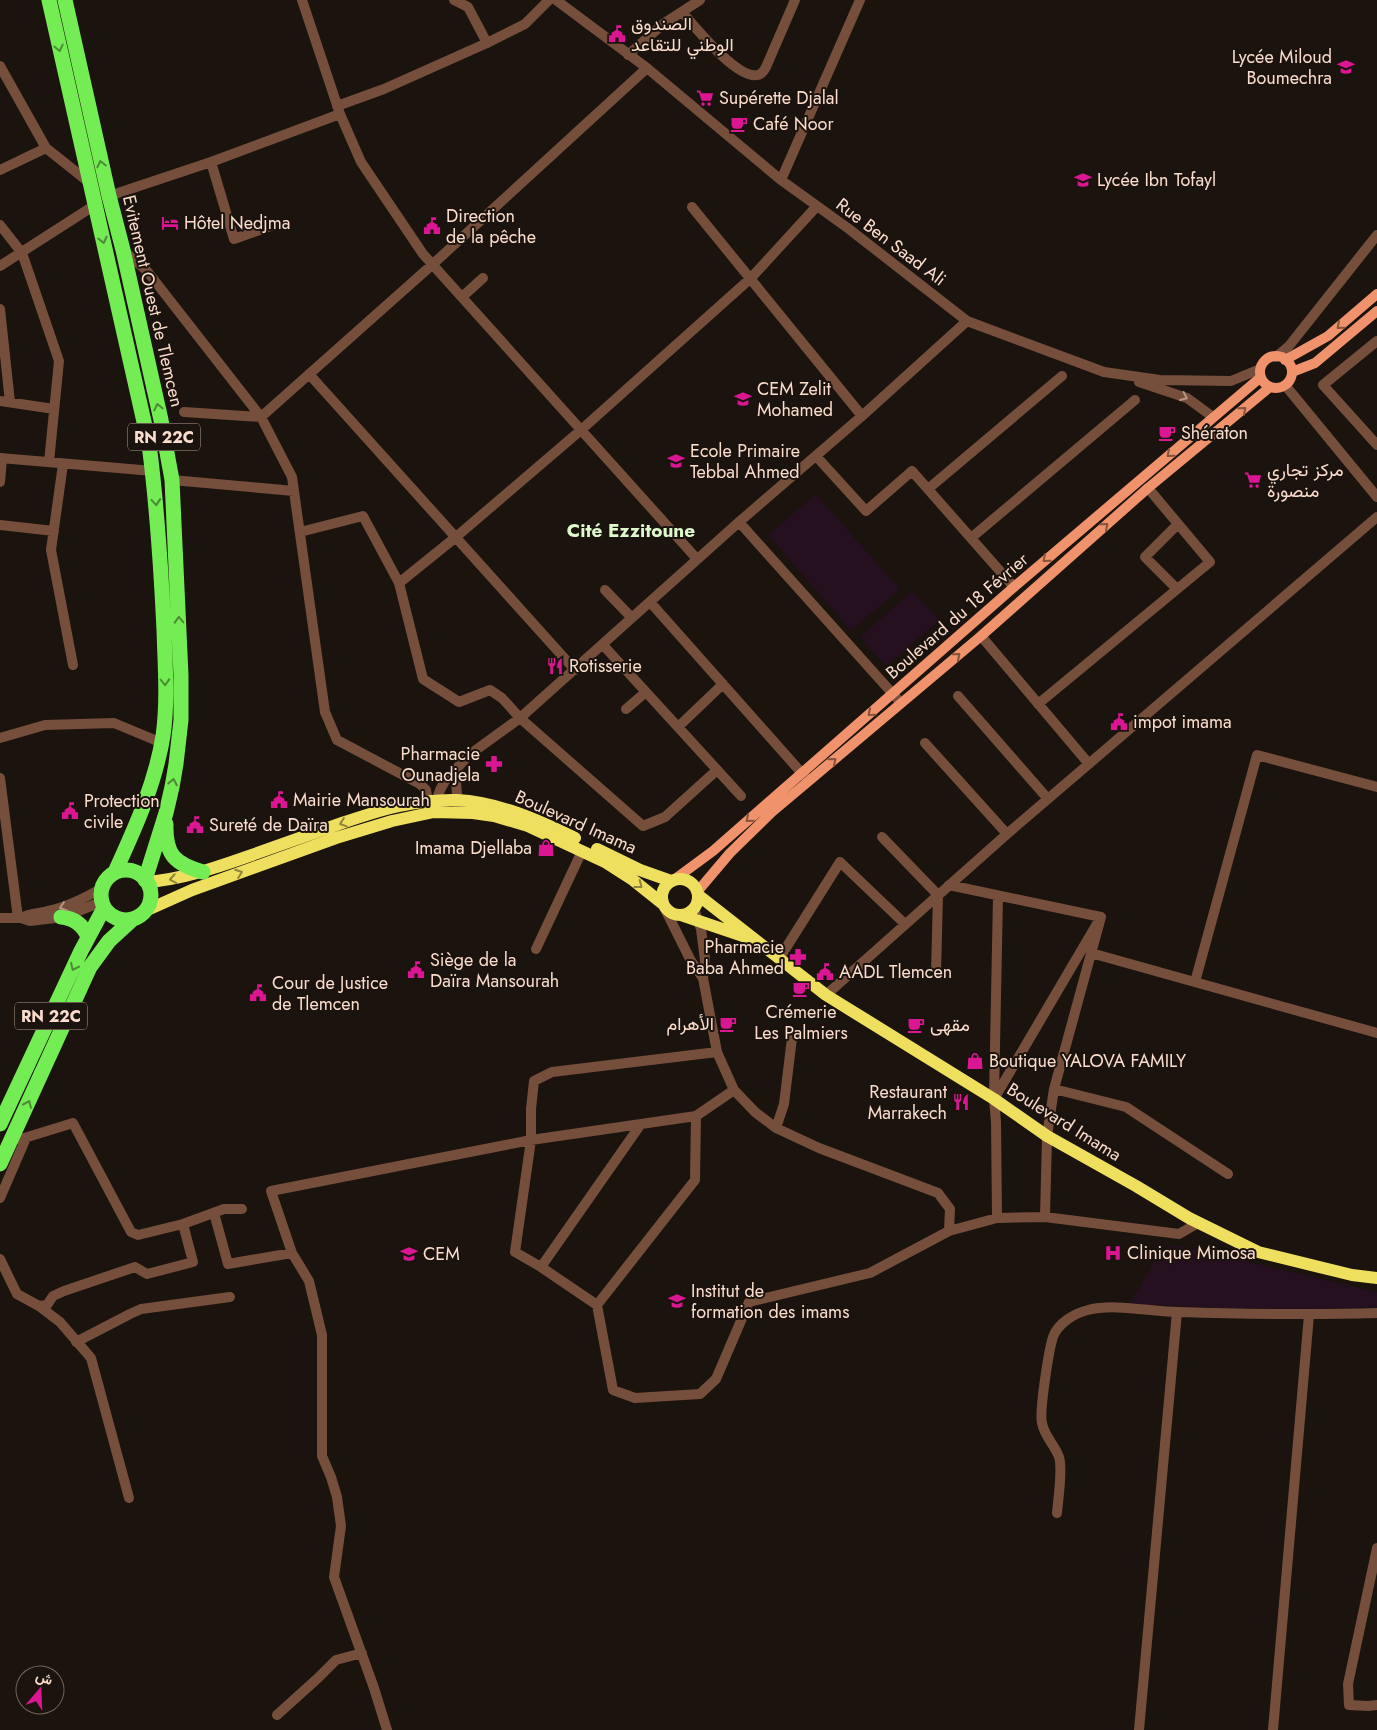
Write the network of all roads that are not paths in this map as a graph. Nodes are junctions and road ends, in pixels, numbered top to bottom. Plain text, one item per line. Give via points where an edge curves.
1 (49, 0) edge
2 (65, 0) edge
3 (302, 0) edge
4 (454, 0) edge
5 (549, 0) edge
6 (556, 0) edge
7 (794, 0) edge
8 (698, 1) edge
9 (858, 1) edge
10 (682, 12) junction
11 (487, 43) junction
12 (628, 55) junction
13 (0, 66) edge
14 (647, 68) junction
15 (339, 110) junction
16 (46, 148) junction
17 (211, 162) junction
18 (0, 170) edge
19 (781, 180) junction
20 (90, 183) junction
21 (109, 196) junction
22 (95, 205) junction
23 (817, 206) junction
24 (692, 207) dead end
25 (276, 224) dead end
26 (0, 225) edge
27 (1377, 235) edge
28 (123, 250) junction
29 (22, 253) junction
30 (433, 264) junction
31 (0, 266) edge
32 (483, 278) dead end
33 (751, 278) junction
34 (1377, 294) edge
35 (462, 297) junction
36 (0, 309) edge
37 (1377, 311) edge
38 (967, 320) junction
39 (1377, 341) edge
40 (1281, 358) junction
41 (1104, 372) junction
42 (1292, 372) junction
43 (1260, 373) junction
44 (309, 374) junction
45 (1062, 376) dead end
46 (1285, 386) junction
47 (1270, 387) junction
48 (1135, 400) dead end
49 (5, 402) edge
50 (54, 409) junction
51 (184, 412) dead end
52 (862, 416) junction
53 (261, 417) junction
54 (1213, 417) junction
55 (581, 430) junction
56 (1377, 445) edge
57 (816, 456) junction
58 (1, 458) edge
59 (49, 462) junction
60 (63, 464) junction
61 (153, 471) junction
62 (172, 480) junction
63 (0, 482) edge
64 (1148, 488) junction
65 (928, 490) junction
66 (294, 491) junction
67 (1377, 497) edge
68 (1377, 517) edge
69 (739, 522) junction
70 (1178, 524) junction
71 (0, 525) edge
72 (54, 531) junction
73 (300, 532) junction
74 (456, 537) junction
75 (971, 538) junction
76 (697, 559) junction
77 (399, 583) junction
78 (1014, 587) junction
79 (1177, 589) junction
80 (605, 590) dead end
81 (650, 602) junction
82 (632, 618) junction
83 (981, 636) junction
84 (602, 645) junction
85 (73, 665) dead end
86 (576, 670) junction
87 (724, 684) junction
88 (646, 692) junction
89 (893, 694) junction
90 (958, 696) dead end
91 (901, 703) junction
92 (1038, 704) junction
93 (626, 709) dead end
94 (520, 718) junction
95 (678, 727) junction
96 (0, 738) edge
97 (162, 743) junction
98 (925, 743) dead end
99 (1089, 764) junction
100 (455, 770) junction
101 (717, 770) junction
102 (801, 773) junction
103 (0, 778) edge
104 (809, 781) junction
105 (1377, 787) edge
106 (741, 796) dead end
107 (1048, 799) junction
108 (432, 805) junction
109 (458, 806) junction
110 (166, 812) junction
111 (1008, 834) junction
112 (882, 836) dead end
113 (582, 851) junction
114 (115, 872) junction
115 (203, 872) junction
116 (673, 880) junction
117 (146, 881) junction
118 (949, 885) junction
119 (698, 894) junction
120 (938, 895) junction
121 (998, 896) junction
122 (102, 899) junction
123 (664, 906) junction
124 (139, 915) junction
125 (696, 915) junction
126 (61, 917) junction
127 (1101, 917) junction
128 (0, 918) edge
129 (20, 918) junction
130 (905, 924) junction
131 (88, 937) junction
132 (757, 942) junction
133 (536, 949) dead end
134 (1091, 953) junction
135 (779, 959) junction
136 (936, 973) dead end
137 (704, 978) junction
138 (1195, 982) junction
139 (826, 995) junction
140 (1377, 1033) edge
141 (792, 1038) dead end
142 (717, 1052) junction
143 (734, 1090) junction
144 (1054, 1090) junction
145 (994, 1099) junction
146 (696, 1116) junction
147 (0, 1124) edge
148 (641, 1124) junction
149 (776, 1128) junction
150 (1047, 1136) junction
151 (19, 1138) junction
152 (531, 1140) junction
153 (2, 1161) edge
154 (0, 1174) edge
155 (1228, 1174) dead end
156 (0, 1198) edge
157 (242, 1209) dead end
158 (214, 1213) junction
159 (997, 1218) junction
160 (1045, 1218) junction
161 (1198, 1223) junction
162 (183, 1224) junction
163 (949, 1230) junction
164 (292, 1253) junction
165 (0, 1259) edge
166 (541, 1267) junction
167 (1377, 1278) edge
168 (230, 1297) dead end
169 (597, 1305) junction
170 (39, 1306) junction
171 (1177, 1312) junction
172 (1377, 1313) edge
173 (1309, 1315) junction
174 (76, 1342) junction
175 (129, 1498) dead end
176 (1057, 1513) dead end
177 (1377, 1548) edge
178 (362, 1653) junction
179 (1377, 1705) edge
180 (277, 1715) dead end
181 (386, 1730) edge
182 (1139, 1730) edge
183 (1273, 1730) edge

1 -> 20 highway, Evitement Ouest de Tlemcen / RN 22C
21 -> 2 highway, Evitement Ouest de Tlemcen / RN 22C
3 - 15 street
4 - 11 street via 468,7
5 - 11 street via 525,24
6 - 12 street, Rue Ben Saad Ali
7 - 10 street via 766,67 758,75 748,73 726,59
8 - 10 street
9 - 19 street
10 - 12 street
11 - 15 street
12 - 14 street, Rue Ben Saad Ali
13 - 16 street
14 - 19 street, Rue Ben Saad Ali
14 - 30 street
15 - 17 street
15 - 30 street via 361,162
16 - 18 street
16 - 20 street
17 - 21 street
17 - 25 street via 234,239
19 - 23 street, Rue Ben Saad Ali
20 - 22 highway, Evitement Ouest de Tlemcen / RN 22C
21 - 28 highway, Evitement Ouest de Tlemcen / RN 22C
22 - 29 street
22 -> 61 highway, Evitement Ouest de Tlemcen / RN 22C via 133,366
23 - 33 street
23 - 38 street, Rue Ben Saad Ali
24 - 33 street
26 - 29 street
27 - 40 street
28 - 53 street via 147,271
62 -> 28 highway, Evitement Ouest de Tlemcen / RN 22C
29 - 31 street
29 - 50 street via 59,360
30 - 35 street
30 - 44 street
32 - 35 street
33 - 52 street
33 - 55 street
34 -> 40 main road via 1328,336
35 - 55 street
36 - 49 street
37 - 42 main road via 1315,363
38 - 41 street, Rue Ben Saad Ali
38 - 52 street
39 - 56 street via 1323,385
40 - 42 main road
40 - 43 main road via 1268,359
41 - 43 street, Rue Ben Saad Ali via 1160,380 1231,381
41 -> 54 street via 1182,396
42 - 46 main road
43 - 47 main road
43 - 54 main road, Boulevard du 18 Février
44 - 53 street
44 - 74 street
45 - 65 street
46 - 47 main road
46 - 67 street
64 -> 47 main road, Boulevard du 18 Février
48 - 75 street
49 - 50 street
50 - 59 street
51 - 53 street
52 - 57 street
53 - 66 street via 292,477
54 -> 78 main road, Boulevard du 18 Février
55 - 74 street
55 - 76 street
57 - 65 street via 866,511 912,471
57 - 69 street
58 - 59 street
58 - 63 street
59 - 60 street
60 - 61 street
60 - 72 street
61 -> 97 highway, Evitement Ouest de Tlemcen / RN 22C via 164,640 166,711
62 - 66 street
110 -> 62 highway, Evitement Ouest de Tlemcen / RN 22C via 181,720
64 - 70 street
83 -> 64 main road, Boulevard du 18 Février
65 - 75 street
66 - 73 street
68 - 99 street
69 - 76 street
69 - 89 street
70 - 79 street via 1145,556
70 - 79 street via 1210,562
71 - 72 street
72 - 85 street via 51,550
73 - 77 street via 363,516
73 - 108 street via 325,712 337,740 420,784
74 - 77 street
74 - 86 street
75 - 78 street
76 - 81 street
77 - 94 street via 424,679 458,702 490,690
78 - 89 main road, Boulevard du 18 Février
79 - 92 street
80 - 82 street
81 - 82 street
81 - 87 street
82 - 84 street
91 -> 83 main road, Boulevard du 18 Février
83 - 92 street
84 - 86 street
84 - 88 street
86 - 94 street
87 - 95 street
87 - 102 street
88 - 93 street
88 - 95 street
89 - 91 street
89 -> 102 main road, Boulevard du 18 Février
90 - 107 street
104 -> 91 main road, Boulevard du 18 Février
92 - 99 street
94 - 100 street
94 - 101 street via 643,826 665,816
95 - 101 street
96 - 97 street via 45,725 114,724
97 - 114 highway, Evitement Ouest de Tlemcen / RN 22C via 148,799
98 - 111 street
99 - 107 street
100 - 108 street
100 - 109 street
101 - 106 street
102 - 104 street
102 -> 116 main road, Boulevard du 18 Février via 713,850
103 - 129 street
104 - 119 main road, Boulevard du 18 Février via 730,853
105 - 138 street via 1257,755
107 - 111 street
108 - 109 main road, Boulevard Imama
108 -> 115 main road, Boulevard Imama via 386,808
124 -> 108 main road, Boulevard Imama via 192,890
109 - 113 main road, Boulevard Imama via 528,826
109 - 116 main road, Boulevard Imama via 500,808 526,816 626,863
110 - 115 highway via 166,834 171,853 180,864
110 - 117 highway, Evitement Ouest de Tlemcen / RN 22C
111 - 118 street
112 - 120 street
113 -> 123 main road, Boulevard Imama via 624,874
113 - 133 street
114 - 117 highway via 128,870
114 - 122 highway via 109,876
115 -> 117 main road, Boulevard Imama via 172,880
116 - 119 main road via 689,881
116 - 123 main road via 666,884 662,894
117 - 124 highway via 150,897
118 - 120 street
118 - 121 street
119 - 125 main road
119 - 132 main road, Boulevard Imama
120 - 130 street
120 - 136 street
121 - 127 street
121 - 145 street
122 - 124 highway via 112,916 122,920
122 - 126 street via 86,909
122 -> 129 street via 89,895 60,908
122 - 131 highway, RN 22C
123 - 125 main road via 670,913 681,916 690,912
123 - 137 street via 691,962
151 -> 124 highway, RN 22C via 90,968 109,941
125 - 132 main road, Boulevard Imama
125 - 137 street via 705,960
126 - 129 street via 30,921
126 - 131 highway via 78,922
127 - 134 street
127 - 145 street
128 - 129 street
130 - 135 street via 840,862
130 - 139 street
131 -> 147 highway, RN 22C
132 - 135 main road, Boulevard Imama
134 - 138 street
134 - 144 street
135 - 139 main road, Boulevard Imama
137 - 142 street
138 - 140 street
139 - 145 main road, Boulevard Imama
141 - 149 street via 784,1104
142 - 143 street
142 - 152 street via 552,1072 534,1081
143 - 146 street
143 - 149 street
144 - 150 street
144 - 155 street via 1126,1107
145 - 150 main road, Boulevard Imama
145 - 159 street
146 - 148 street
146 - 169 street via 694,1180
148 - 152 street
148 - 166 street
149 - 163 street via 819,1148 938,1193 950,1209
150 - 160 street
150 - 161 main road, Boulevard Imama
151 - 153 highway, RN 22C
151 - 156 street
151 - 162 street via 73,1123 130,1232 138,1235
152 - 164 street via 271,1191
152 - 166 street via 516,1252
153 - 154 street
157 - 158 street via 224,1209
158 - 162 street
158 - 164 street via 228,1264
159 - 160 street
159 - 163 street
160 - 161 street via 1179,1234
161 - 167 main road, Boulevard Imama via 1258,1252
162 - 170 street via 193,1262 147,1274 135,1267 64,1291 53,1296 47,1305
163 - 169 street via 870,1273 749,1302 716,1379 700,1394 635,1398 613,1390
164 - 178 street via 309,1281 320,1318 322,1456 332,1476 340,1526 334,1577
165 - 170 street via 17,1294
166 - 169 street
168 - 174 street via 141,1309
170 - 174 street via 60,1322
171 - 173 street
171 - 176 street via 1118,1308 1089,1310 1063,1323 1053,1335 1041,1418 1059,1457
171 - 182 street
172 - 173 street
173 - 183 street
174 - 175 street via 91,1358
177 - 179 street via 1348,1684 1349,1705
178 - 180 street via 336,1660
178 - 181 street

